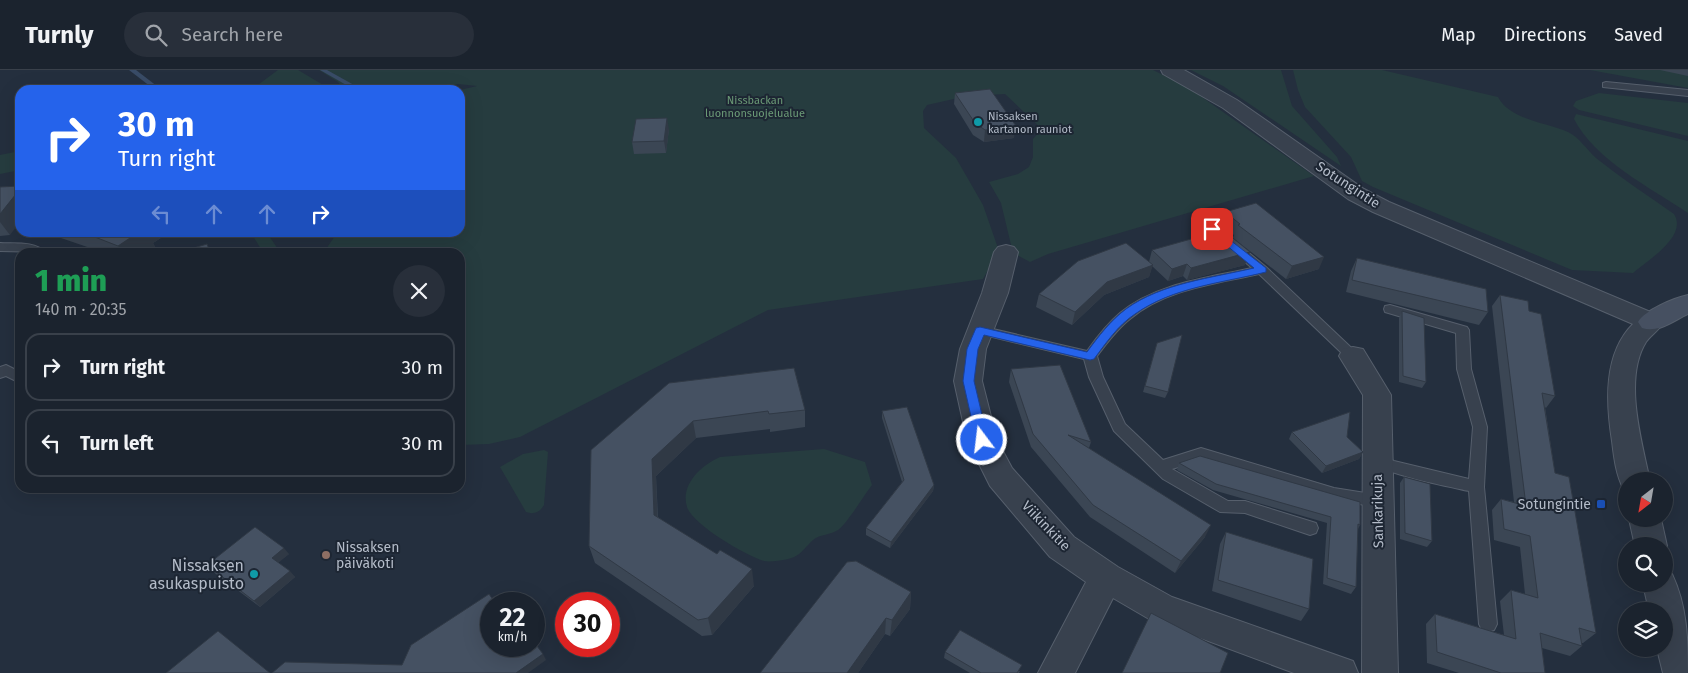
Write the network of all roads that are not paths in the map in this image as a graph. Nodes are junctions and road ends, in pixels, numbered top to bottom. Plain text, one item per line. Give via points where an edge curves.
1 (1170, 70) edge
2 (1606, 85) dead end
3 (1688, 93) edge
4 (1200, 218) dead end
5 (0, 247) edge
6 (28, 248) edge
7 (1006, 252) dead end
8 (1262, 270) junction
9 (1688, 303) edge
10 (1390, 309) dead end
11 (1651, 322) junction
12 (980, 330) junction
13 (1090, 356) junction
14 (1353, 356) joint
15 (0, 373) edge
16 (15, 375) edge
17 (1378, 460) junction
18 (1160, 466) junction
19 (1633, 472) edge
20 (1476, 487) junction
21 (1378, 502) junction
22 (1310, 528) dead end
23 (1106, 577) junction
24 (1662, 592) edge
25 (1488, 624) dead end
26 (1056, 673) edge
27 (1340, 673) edge
28 (1380, 673) edge
29 (1680, 673) edge

1 - 11 street, Sotungintie via 1230,104 1356,194 1380,207
2 - 3 lane
4 - 8 lane
5 - 6 lane
7 - 12 street, Viikinkitie via 995,293
8 - 13 lane via 1186,287 1131,311 1107,333
8 - 14 lane
9 - 11 main road
10 - 20 lane via 1462,330 1466,377 1480,427
11 - 19 street via 1633,341 1625,364 1622,402
12 - 13 lane
12 - 23 street, Viikinkitie via 968,381 982,440 1000,477 1062,547
13 - 18 lane via 1119,427
14 - 17 street, Sankarikuja via 1377,395
15 - 16 lane via 6,370
17 - 20 lane
17 - 21 street, Sankarikuja
18 - 21 lane via 1201,454 1334,494
18 - 22 lane via 1168,475 1226,507 1245,507
20 - 25 lane
21 - 28 street, Sankarikuja
23 - 26 street
23 - 27 street, Viikinkitie via 1161,608
24 - 29 street

